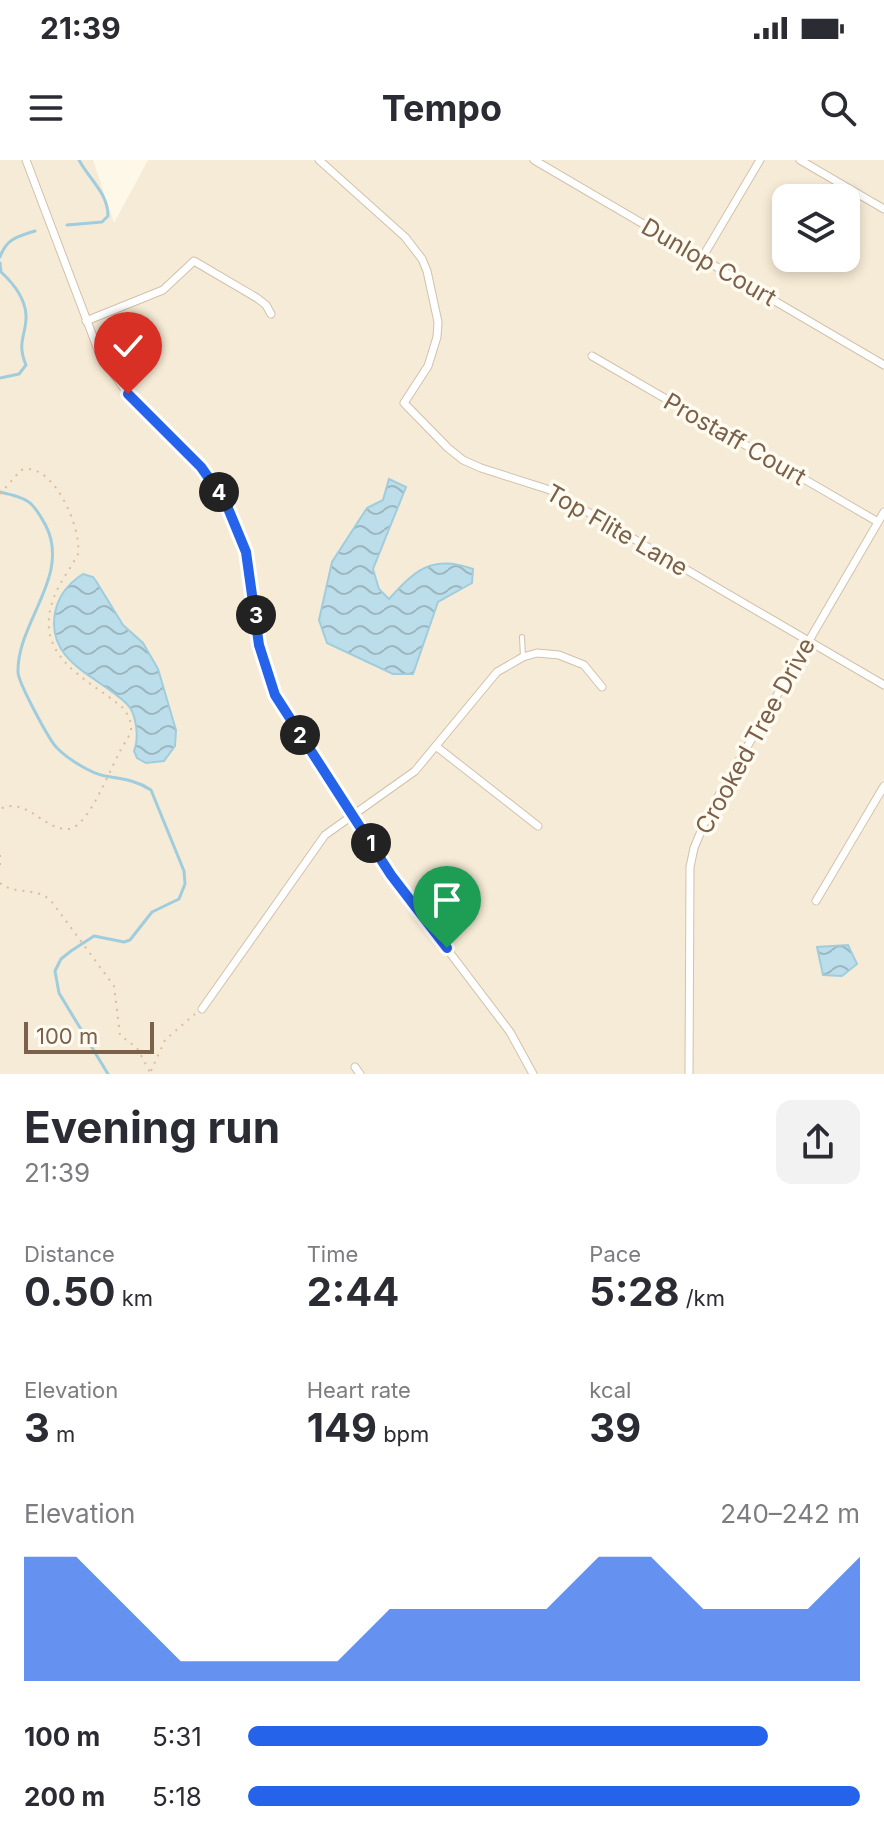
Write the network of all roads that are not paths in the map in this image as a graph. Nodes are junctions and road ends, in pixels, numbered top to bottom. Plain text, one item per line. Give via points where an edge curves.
1 (26, 160) edge
2 (319, 160) edge
3 (534, 160) edge
4 (760, 160) edge
5 (800, 160) edge
6 (884, 209) edge
7 (702, 258) junction
8 (271, 314) dead end
9 (86, 321) junction
10 (592, 356) dead end
11 (884, 365) edge
12 (884, 512) edge
13 (878, 522) junction
14 (522, 637) dead end
15 (808, 641) junction
16 (523, 657) junction
17 (884, 685) edge
18 (602, 687) dead end
19 (437, 747) junction
20 (884, 786) edge
21 (352, 816) junction
22 (538, 826) dead end
23 (816, 901) dead end
24 (202, 1009) road end
25 (533, 1074) edge
26 (689, 1074) edge

1 - 9 street
2 - 15 street, Top Flite Lane via 405,237 422,259 437,337 428,366 404,403 443,443 469,463 550,490
3 - 7 street, Dunlop Court
4 - 7 street
5 - 6 street
7 - 11 street, Dunlop Court
8 - 9 street via 257,298 194,261 163,290
9 - 21 street via 117,380 201,467 225,501 246,552 269,681
10 - 13 street, Prostaff Court
12 - 13 street, Crooked Tree Drive
13 - 15 street, Crooked Tree Drive
14 - 16 lane
15 - 17 street, Top Flite Lane
15 - 26 street, Crooked Tree Drive via 709,812 694,848 689,886
16 - 18 street via 545,653 572,659 592,672
16 - 19 street via 486,683
19 - 21 street via 407,779
19 - 22 street
20 - 23 street
21 - 24 street via 312,850
21 - 25 street via 510,1032

